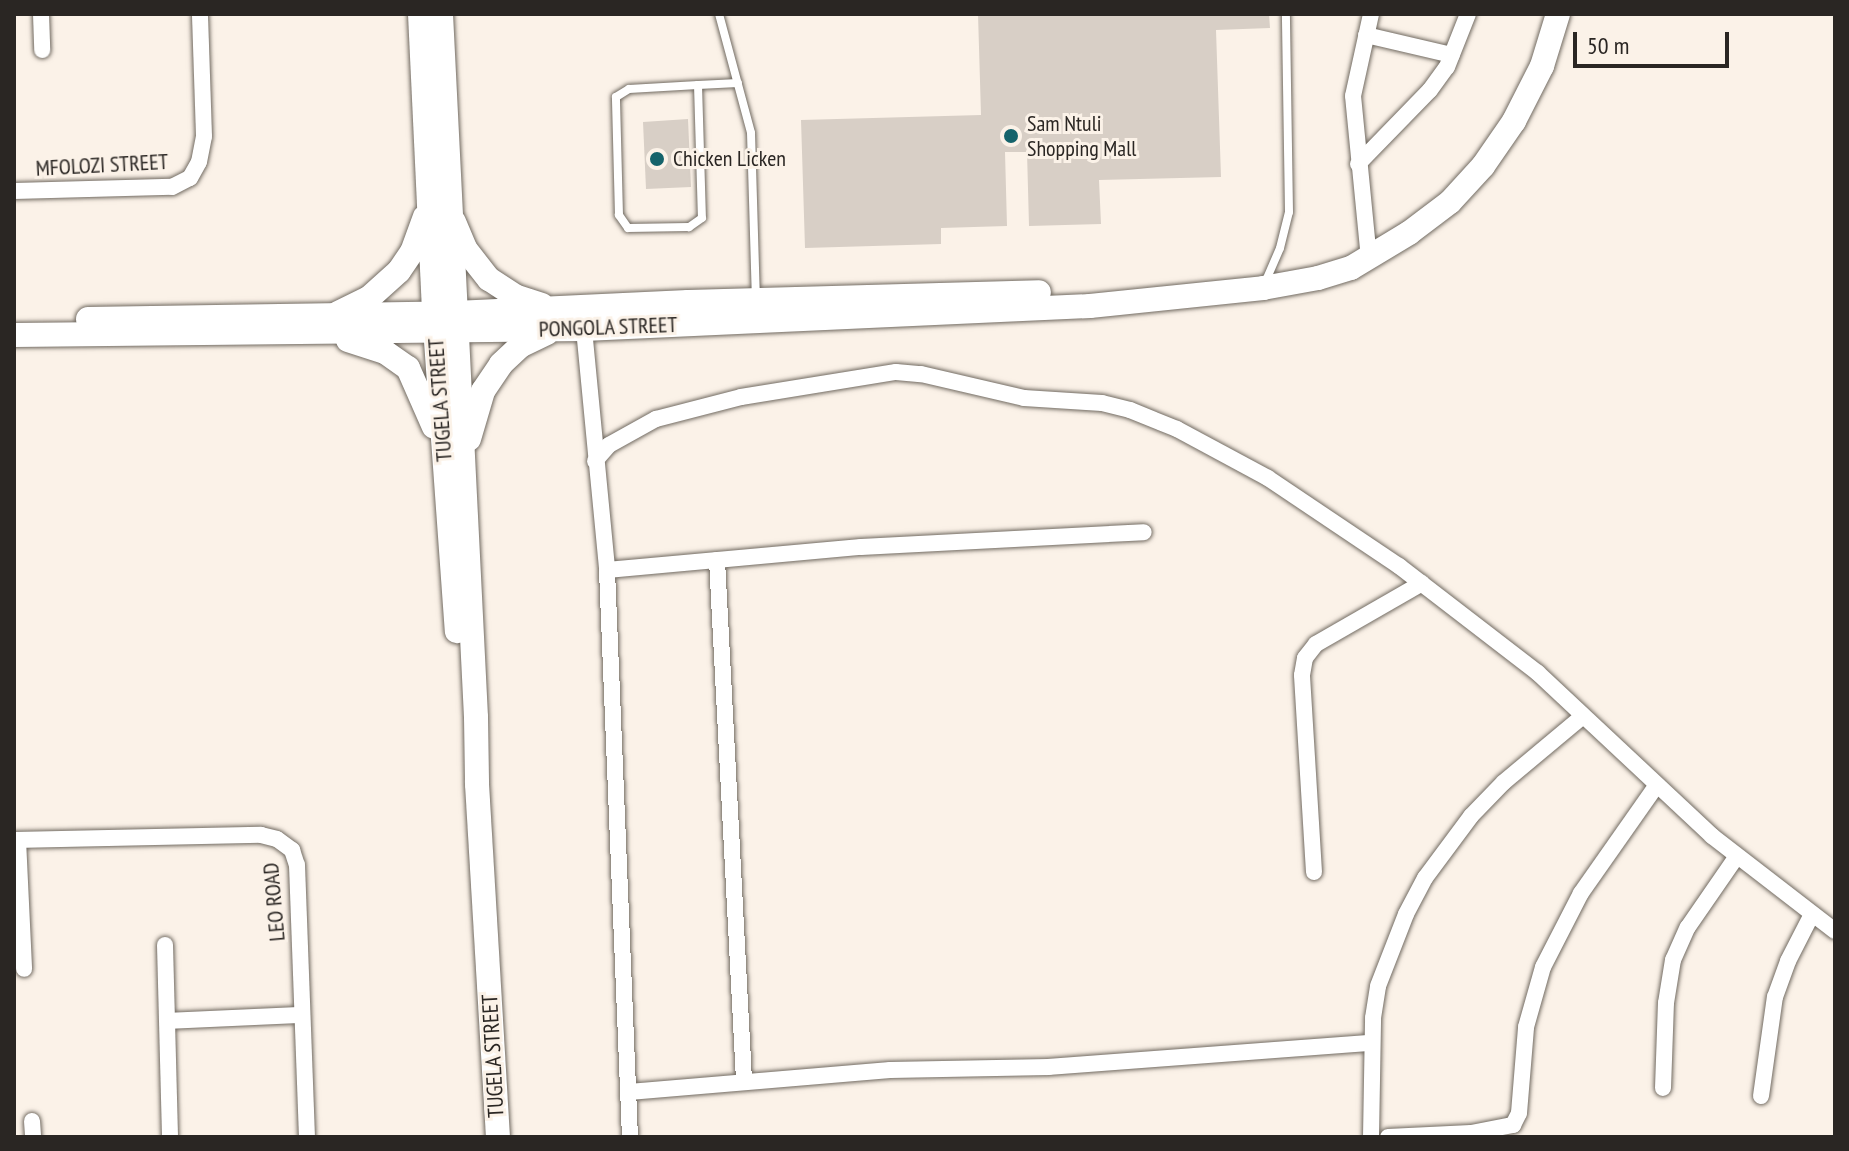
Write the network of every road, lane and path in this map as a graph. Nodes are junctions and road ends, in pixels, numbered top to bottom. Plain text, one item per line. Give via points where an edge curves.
1 (41, 14) edge
2 (200, 14) edge
3 (420, 14) edge
4 (441, 14) edge
5 (719, 14) edge
6 (1286, 14) edge
7 (1371, 14) edge
8 (1468, 14) edge
9 (1558, 14) edge
10 (1366, 35) junction
11 (42, 50) dead end
12 (1452, 55) junction
13 (738, 83) junction
14 (698, 85) junction
15 (1358, 164) junction
16 (14, 191) edge
17 (438, 208) junction
18 (1369, 259) junction
19 (1263, 288) junction
20 (757, 311) junction
21 (554, 319) junction
22 (445, 323) junction
23 (14, 324) edge
24 (331, 325) junction
25 (584, 329) junction
26 (14, 335) edge
27 (595, 461) junction
28 (454, 463) junction
29 (1144, 532) dead end
30 (717, 560) junction
31 (607, 570) junction
32 (1422, 583) junction
33 (1583, 716) junction
34 (1657, 785) junction
35 (16, 840) edge
36 (1737, 856) junction
37 (1314, 872) dead end
38 (1812, 914) junction
39 (1835, 931) edge
40 (165, 945) dead end
41 (24, 969) dead end
42 (302, 1015) junction
43 (168, 1021) junction
44 (1370, 1043) junction
45 (744, 1081) junction
46 (1663, 1088) dead end
47 (629, 1092) junction
48 (1761, 1096) dead end
49 (170, 1137) edge
50 (307, 1137) edge
51 (498, 1137) edge
52 (630, 1137) edge
53 (1371, 1137) edge
54 (1388, 1137) edge

1 - 11 street
2 - 16 street, MFOLOZI STREET via 204,136 190,178 172,187
3 - 17 street, TUGELA STREET
4 - 17 street, TUGELA STREET
5 - 13 lane
6 - 19 lane via 1289,212
7 - 10 street
8 - 12 street
9 - 18 street, PONGOLA STREET via 1542,66 1483,166 1450,202
10 - 12 street
10 - 15 street via 1353,82
12 - 15 street via 1430,90
13 - 14 lane
13 - 20 lane via 751,133
14 - 14 lane via 629,89 616,97 619,215 628,228 689,227 702,218
15 - 18 street
17 - 21 street via 489,279
17 - 22 street, TUGELA STREET
17 - 24 street via 399,271
18 - 19 street, PONGOLA STREET via 1318,278
19 - 20 street, PONGOLA STREET via 1201,292 1165,287
20 - 21 street, PONGOLA STREET
20 - 25 street, PONGOLA STREET
21 - 22 street, PONGOLA STREET
21 - 25 street, PONGOLA STREET
21 - 28 street via 501,364 483,391
22 - 24 street, PONGOLA STREET
22 - 28 street, TUGELA STREET
23 - 24 street, PONGOLA STREET via 138,317
24 - 26 street, PONGOLA STREET
24 - 28 street via 408,368
25 - 27 street
27 - 31 street
27 - 32 street via 631,430 696,408 896,372 921,374 1024,398 1114,405 1177,429 1268,478
28 - 51 street, TUGELA STREET via 452,585 477,784
29 - 30 street
30 - 31 street
30 - 45 street
31 - 47 street
32 - 33 street via 1538,673
32 - 37 street via 1316,644 1305,658
33 - 34 street
33 - 44 street via 1493,793 1425,878 1378,986
34 - 36 street
34 - 54 street via 1581,893 1543,967 1526,1027 1519,1113 1513,1125
35 - 41 street
35 - 42 street, LEO ROAD via 261,835 277,839 292,850 297,865
36 - 38 street
36 - 46 street via 1688,927 1673,960
38 - 39 street
38 - 48 street via 1775,997
40 - 43 street
42 - 43 street
42 - 50 street, LEO ROAD
43 - 49 street
44 - 45 street via 1049,1067 890,1070
44 - 53 street
45 - 47 street
47 - 52 street

